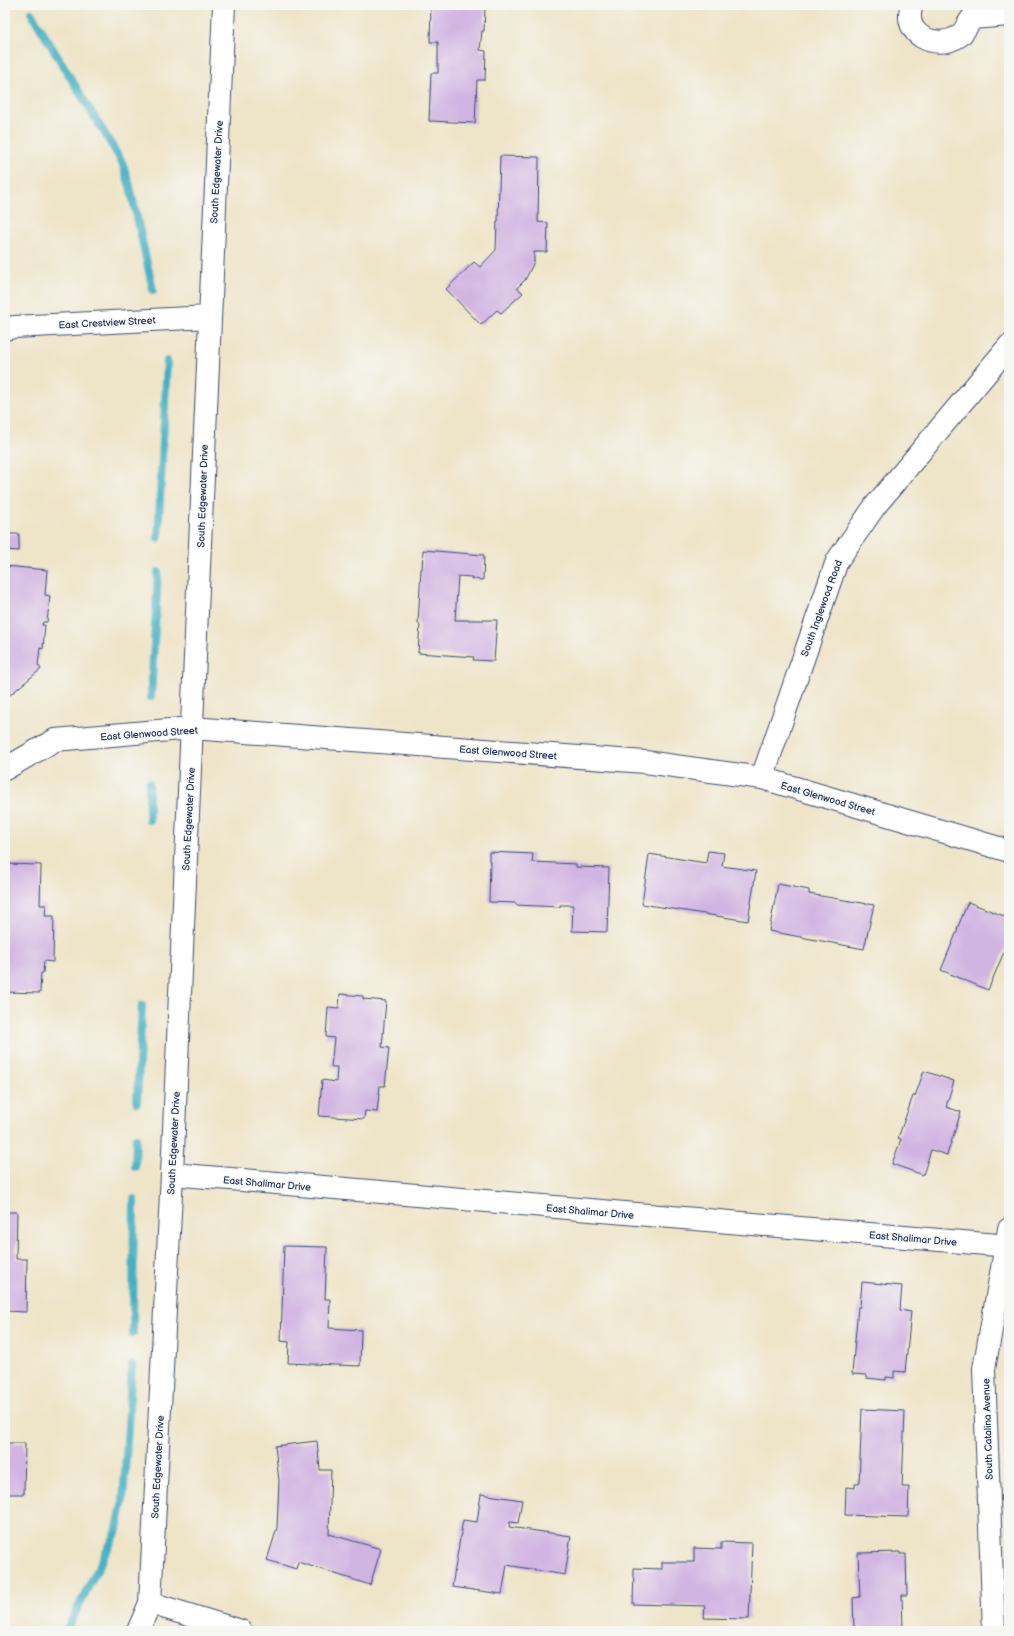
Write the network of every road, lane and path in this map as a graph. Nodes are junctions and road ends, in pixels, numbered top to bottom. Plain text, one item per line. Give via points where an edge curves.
1 (224, 5) edge
2 (912, 5) edge
3 (970, 12) edge
4 (1009, 15) edge
5 (209, 316) junction
6 (5, 329) edge
7 (1009, 346) edge
8 (192, 728) junction
9 (5, 769) edge
10 (762, 778) junction
11 (1009, 851) edge
12 (172, 1174) junction
13 (1008, 1241) edge
14 (150, 1603) junction
15 (138, 1631) edge
16 (241, 1631) edge
17 (994, 1631) edge

1 - 5 street, South Edgewater Drive
2 - 3 street via 910,20 916,34 942,42 960,36
3 - 4 street
5 - 6 street, East Crestview Street via 14,326
5 - 8 street, South Edgewater Drive
7 - 10 street, South Inglewood Road via 875,506 836,561
8 - 9 street, East Glenwood Street via 55,740
8 - 10 street, East Glenwood Street via 645,762
8 - 12 street, South Edgewater Drive
10 - 11 street, East Glenwood Street
12 - 13 street, East Shalimar Drive
12 - 14 street, South Edgewater Drive
13 - 17 street, South Catalina Avenue via 984,1369
14 - 15 street, South Edgewater Drive
14 - 16 street

